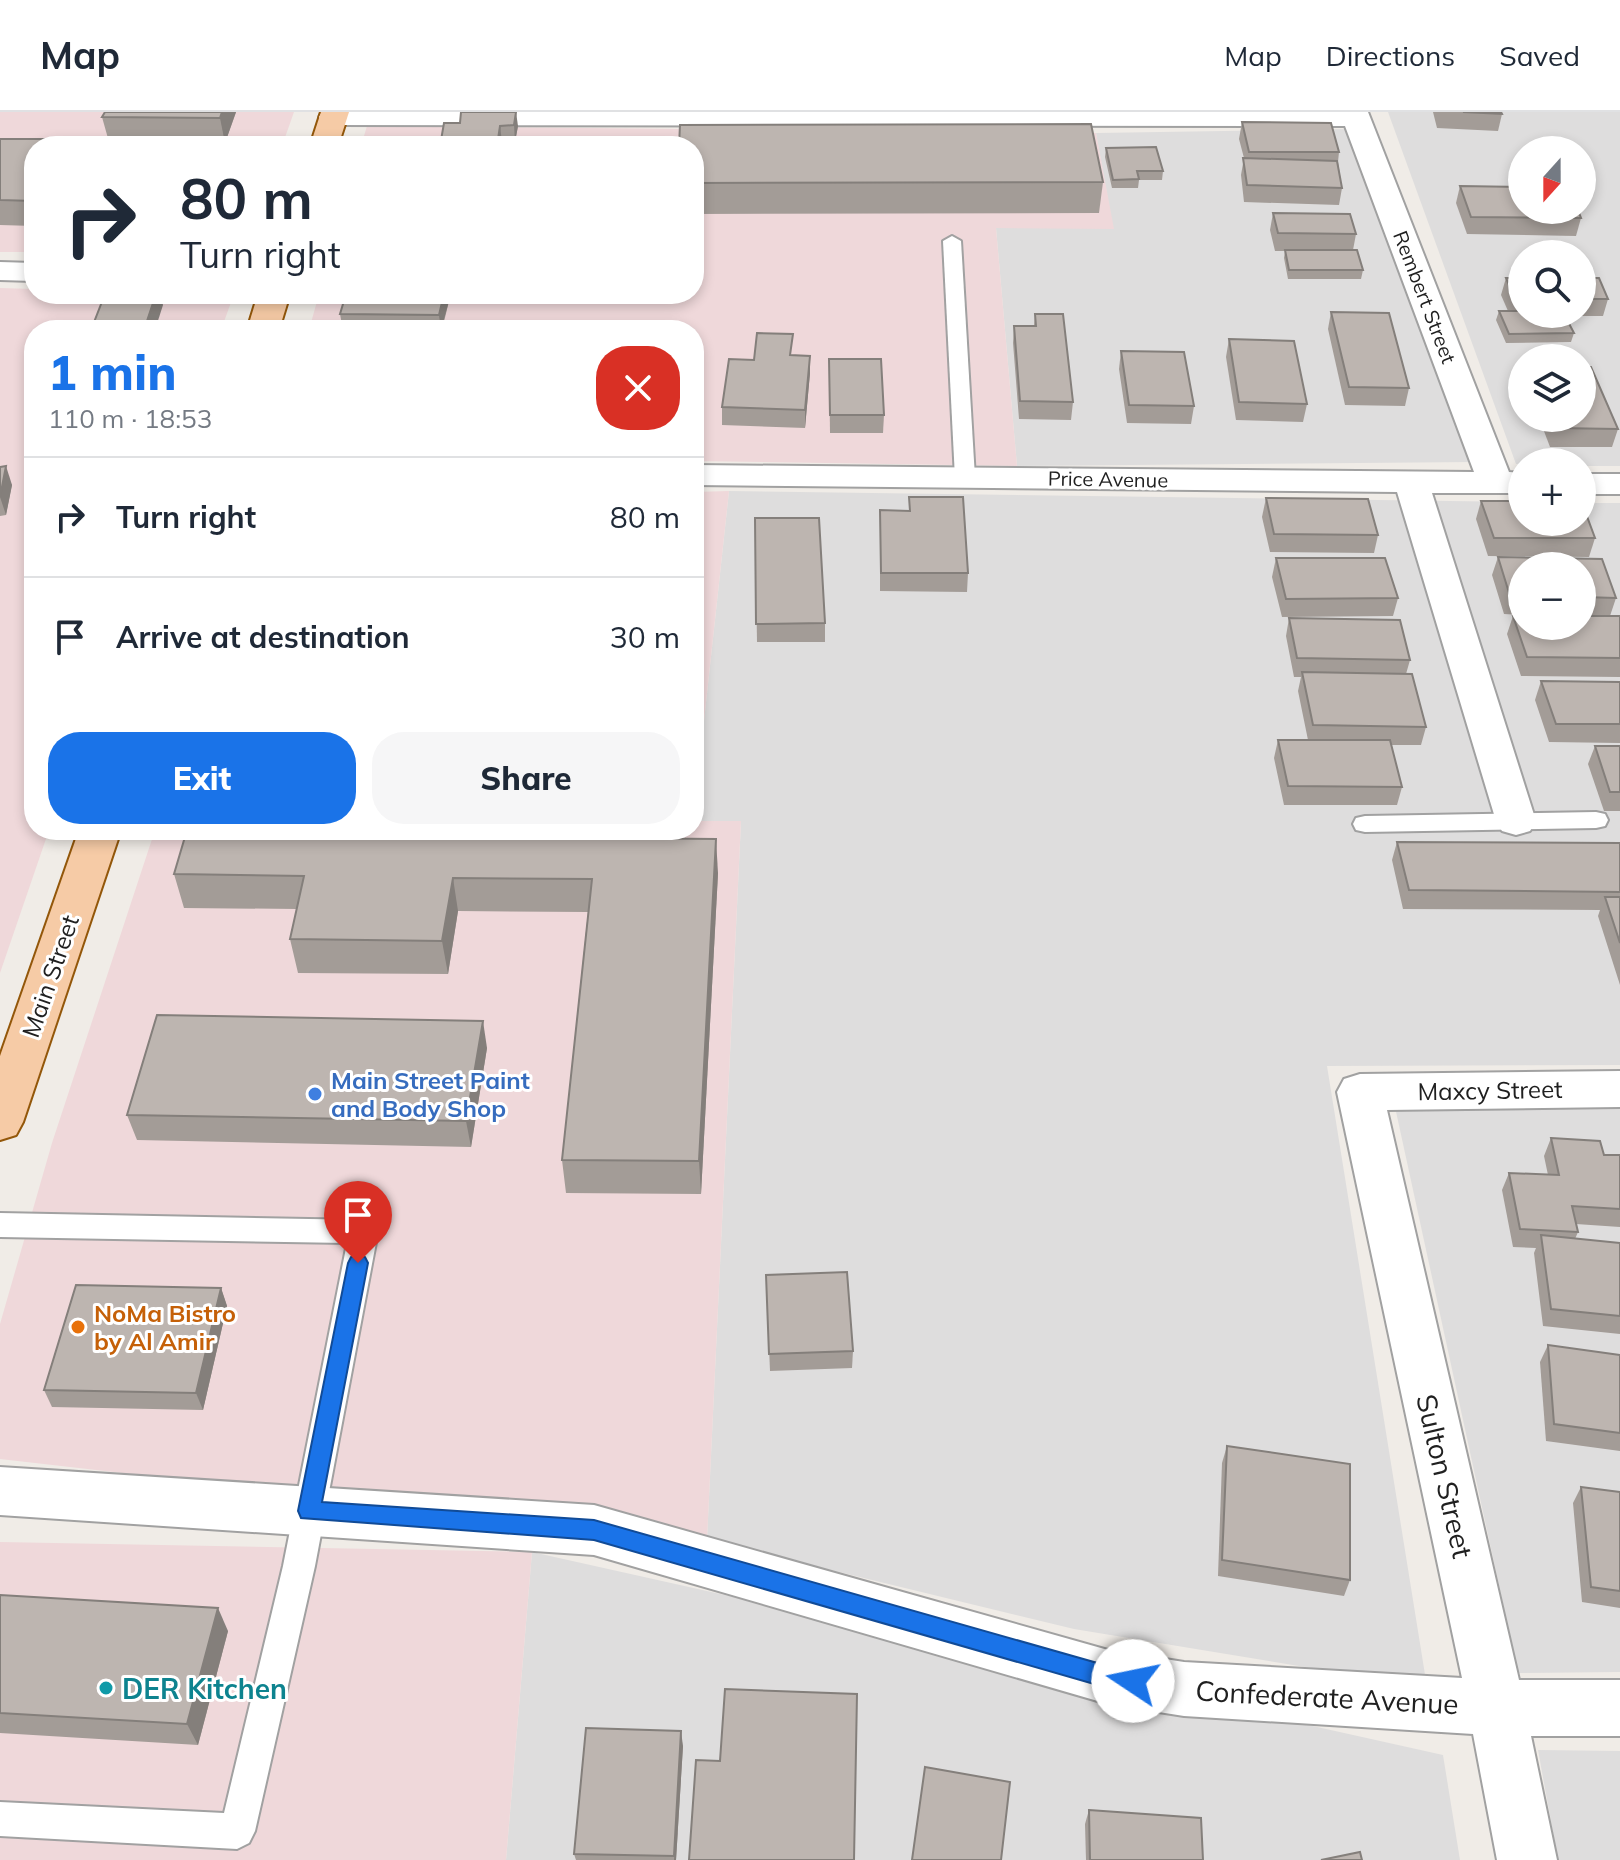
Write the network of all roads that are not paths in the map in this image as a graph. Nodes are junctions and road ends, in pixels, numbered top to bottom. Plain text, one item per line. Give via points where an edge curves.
1 (334, 115) edge
2 (1355, 115) edge
3 (604, 132) edge
4 (327, 136) edge
5 (952, 241) dead end
6 (0, 271) edge
7 (24, 272) edge
8 (704, 475) edge
9 (965, 478) junction
10 (1411, 482) junction
11 (1508, 482) edge
12 (1596, 484) edge
13 (1620, 484) edge
14 (1596, 820) dead end
15 (1516, 821) junction
16 (1365, 824) dead end
17 (97, 840) edge
18 (1620, 1089) edge
19 (1360, 1092) joint
20 (0, 1122) edge
21 (0, 1225) edge
22 (0, 1491) edge
23 (309, 1511) junction
24 (1497, 1708) junction
25 (1620, 1708) edge
26 (0, 1819) edge
27 (1527, 1860) edge

1 - 3 street
1 - 4 main road
2 - 3 street
2 - 11 street, Rembert Street
5 - 9 lane
6 - 7 street
8 - 9 street, Price Avenue
9 - 10 street, Price Avenue
10 - 11 street, Price Avenue
10 - 15 street
12 - 13 street
14 - 15 lane
15 - 16 lane
17 - 20 main road, Main Street
18 - 19 street, Maxcy Street
19 - 24 street, Sulton Street
21 - 23 lane via 364,1232
22 - 23 street, Confederate Avenue
23 - 24 street, Confederate Avenue via 594,1530 1108,1677 1184,1689
23 - 26 lane via 237,1831
24 - 25 street, Confederate Avenue
24 - 27 street, Sulton Street

